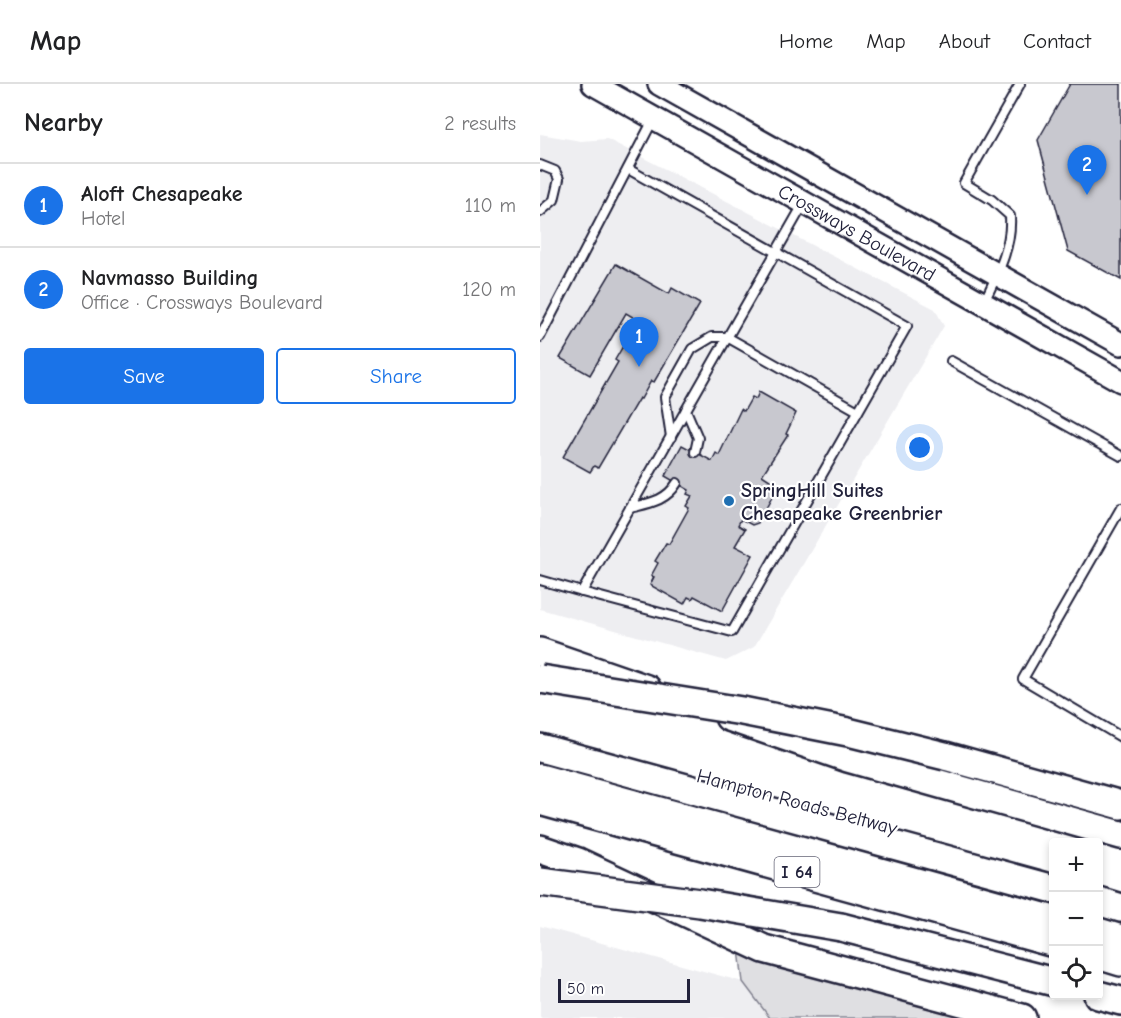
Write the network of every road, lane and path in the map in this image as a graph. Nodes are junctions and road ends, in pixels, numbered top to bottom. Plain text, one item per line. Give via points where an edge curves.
1 (593, 84) edge
2 (1020, 84) edge
3 (668, 86) edge
4 (655, 117) junction
5 (540, 165) edge
6 (628, 169) junction
7 (805, 202) junction
8 (540, 212) edge
9 (776, 252) junction
10 (998, 275) junction
11 (983, 303) junction
12 (540, 337) edge
13 (727, 337) junction
14 (1121, 345) edge
15 (951, 361) dead end
16 (1121, 381) edge
17 (686, 410) junction
18 (858, 411) junction
19 (670, 437) junction
20 (695, 452) dead end
21 (1121, 456) edge
22 (677, 483) dead end
23 (630, 508) junction
24 (1121, 508) edge
25 (540, 580) edge
26 (582, 592) junction
27 (540, 652) edge
28 (540, 679) edge
29 (540, 732) edge
30 (1121, 737) edge
31 (540, 748) edge
32 (540, 778) edge
33 (540, 801) edge
34 (1121, 805) edge
35 (1121, 835) edge
36 (540, 849) edge
37 (1049, 871) edge
38 (540, 882) edge
39 (1103, 886) edge
40 (1049, 888) edge
41 (1121, 891) edge
42 (1103, 903) edge
43 (1121, 908) edge
44 (1049, 919) edge
45 (1103, 934) edge
46 (1121, 939) edge
47 (1049, 942) edge
48 (1103, 957) edge
49 (1121, 962) edge
50 (1049, 981) edge
51 (1103, 996) edge
52 (1121, 1001) edge
53 (1022, 1018) edge

1 - 4 street, Crossways Boulevard
2 - 10 lane via 964,183 1010,216 1012,234
3 - 4 street
3 - 10 street, Crossways Boulevard
4 - 6 lane
4 - 7 street, Crossways Boulevard
5 - 8 lane via 555,171 559,179 554,200
6 - 9 lane
6 - 12 lane
7 - 9 lane
7 - 11 street, Crossways Boulevard
9 - 13 lane
9 - 18 lane via 907,326
10 - 11 lane
10 - 14 street, Crossways Boulevard
11 - 16 street, Crossways Boulevard
13 - 17 lane
13 - 18 lane
13 - 19 lane via 712,337 692,349 665,397
15 - 21 lane
17 - 19 lane
17 - 20 lane via 698,438
18 - 26 lane via 732,632
19 - 23 lane
22 - 23 lane via 660,500
23 - 26 lane
24 - 30 lane via 1023,679
25 - 26 lane
27 - 35 highway via 848,758
28 - 34 highway, bridge via 848,732
29 - 37 highway, Hampton Roads Beltway
31 - 40 highway
32 - 44 highway
33 - 47 highway, I 64
36 - 53 highway via 578,862 764,949
38 - 50 highway, bridge via 841,927
39 - 41 highway
42 - 43 highway
45 - 46 highway
48 - 49 highway
51 - 52 highway

